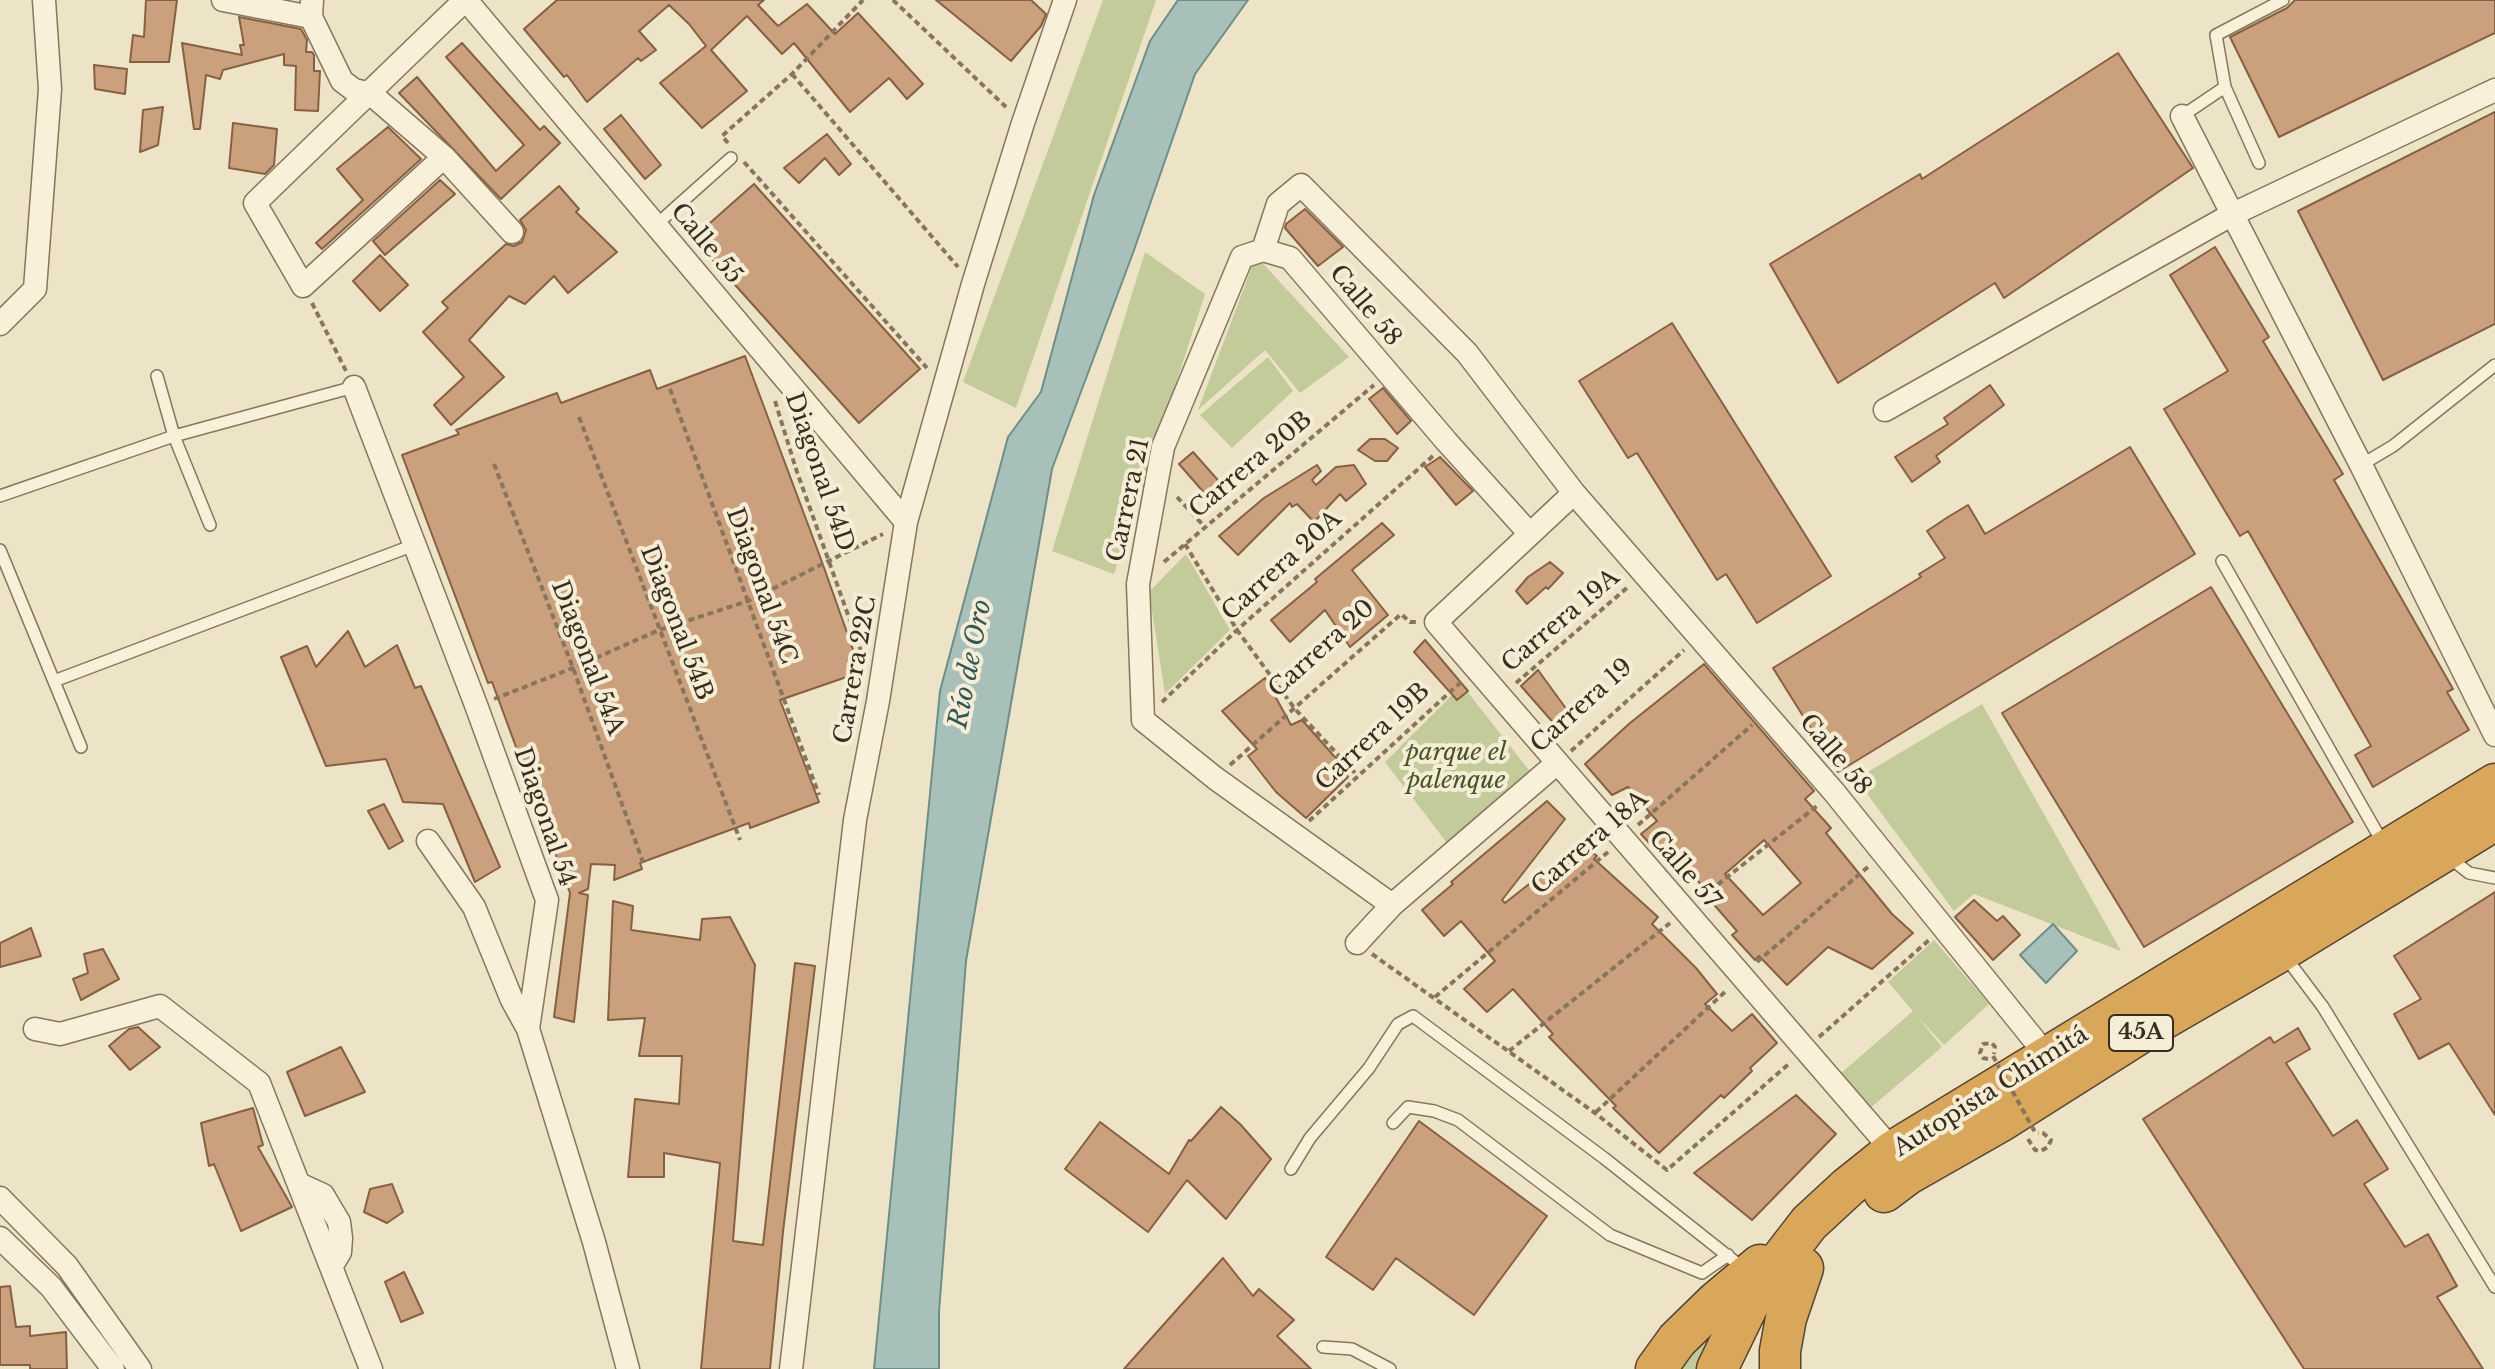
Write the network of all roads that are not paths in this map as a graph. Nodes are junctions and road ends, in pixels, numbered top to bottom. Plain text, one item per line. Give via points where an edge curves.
1 (44, 0) edge
2 (223, 0) edge
3 (465, 0) edge
4 (2283, 0) edge
5 (1062, 1) edge
6 (311, 8) edge
7 (2225, 87) junction
8 (2495, 90) edge
9 (371, 94) junction
10 (2182, 116) joint
11 (735, 155) road end
12 (444, 157) junction
13 (2259, 163) dead end
14 (2231, 215) junction
15 (656, 225) junction
16 (512, 232) dead end
17 (1253, 253) junction
18 (0, 324) edge
19 (2495, 365) edge
20 (157, 376) dead end
21 (354, 387) joint
22 (1885, 410) dead end
23 (174, 436) junction
24 (2361, 465) junction
25 (1574, 493) junction
26 (0, 496) edge
27 (906, 522) junction
28 (210, 525) dead end
29 (1529, 533) junction
30 (414, 545) junction
31 (0, 550) edge
32 (2222, 561) dead end
33 (54, 681) junction
34 (2495, 735) edge
35 (81, 747) dead end
36 (1557, 763) junction
37 (2495, 784) edge
38 (2495, 820) edge
39 (428, 841) dead end
40 (2387, 850) junction
41 (2443, 852) junction
42 (2495, 878) edge
43 (1392, 905) junction
44 (1357, 943) road end
45 (2281, 951) junction
46 (35, 1029) dead end
47 (528, 1029) junction
48 (2048, 1057) junction
49 (1393, 1123) dead end
50 (1893, 1151) junction
51 (1291, 1169) dead end
52 (0, 1198) edge
53 (1809, 1223) junction
54 (0, 1238) edge
55 (1739, 1264) junction
56 (1803, 1268) junction
57 (2495, 1287) edge
58 (1323, 1347) dead end
59 (113, 1369) edge
60 (140, 1369) edge
61 (371, 1369) edge
62 (628, 1369) edge
63 (791, 1369) edge
64 (1390, 1369) edge
65 (1656, 1369) edge
66 (1717, 1369) edge
67 (1744, 1369) edge
68 (1780, 1369) edge

1 - 18 street via 50,89 35,289
2 - 6 street
3 - 9 street
3 - 15 street, Calle 55
4 - 7 lane via 2216,35
5 - 27 street, Carrera 22C via 973,284
6 - 9 street via 342,81
7 - 10 lane
7 - 13 lane
8 - 14 street
9 - 12 street
9 - 12 street via 255,203 303,286
10 - 14 street
11 - 15 lane
12 - 16 street
14 - 22 street
14 - 24 street
15 - 27 street, Calle 55
17 - 25 street, Carrera 21 via 1278,204 1301,185 1467,353
17 - 29 street, Calle 58 via 1290,258
17 - 43 street, Carrera 21 via 1163,447 1138,584 1143,720
19 - 24 lane
20 - 23 lane
21 - 23 lane
21 - 30 street, Diagonal 54
23 - 26 lane
23 - 28 lane
24 - 34 street
25 - 29 street
25 - 48 street, Calle 58 via 1834,792
27 - 63 street, Carrera 22C via 855,820
29 - 36 street, Calle 57 via 1436,622
30 - 33 lane
30 - 47 street, Diagonal 54 via 547,900
31 - 33 lane
32 - 40 lane
33 - 35 lane
36 - 43 street, Carrera 19
36 - 50 street, Calle 57
37 - 40 highway, Autopista Chimitá / 45A
38 - 41 highway, Autopista Chimitá / 45A
39 - 47 street via 474,907
40 - 48 highway, Autopista Chimitá / 45A
41 - 42 lane via 2469,873
41 - 45 highway, Autopista Chimitá / 45A
43 - 44 street, Carrera 19
45 - 56 highway, Autopista Chimitá / 45A via 1908,1174 1831,1237
45 - 57 lane via 2323,1007
46 - 61 street via 60,1034 160,1006 259,1083
47 - 62 street, Diagonal 54
48 - 50 highway, Autopista Chimitá / 45A
49 - 55 lane via 1408,1107 1446,1115 1610,1235 1702,1273
50 - 53 highway, Autopista Chimitá / 45A
51 - 55 lane via 1398,1024 1413,1016
52 - 60 street via 67,1266
53 - 55 highway
53 - 66 highway, Autopista Chimitá / 45A via 1752,1297
54 - 59 street via 51,1287
55 - 65 highway via 1716,1302
56 - 67 highway, Autopista Chimitá / 45A via 1773,1308
56 - 68 highway via 1786,1318
58 - 64 lane via 1352,1349

